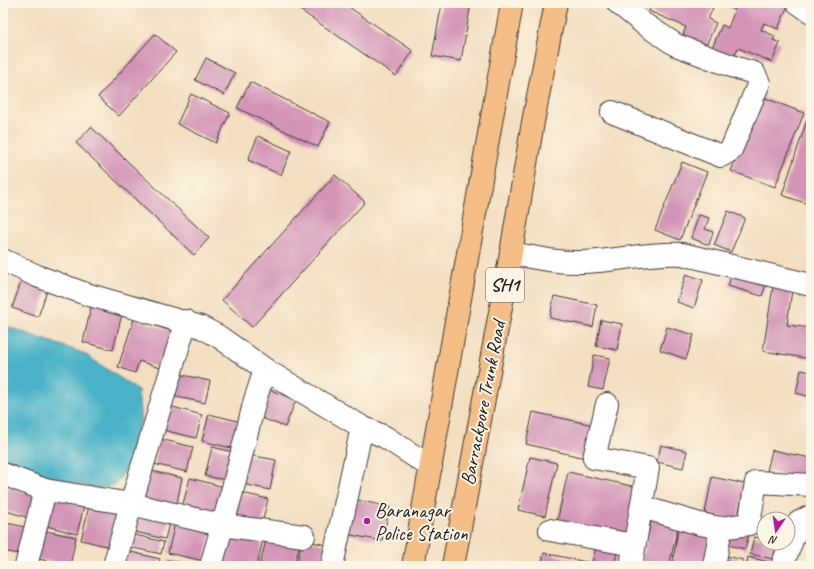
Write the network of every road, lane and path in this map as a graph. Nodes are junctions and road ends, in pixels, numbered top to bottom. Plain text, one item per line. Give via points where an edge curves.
1 (512, 3) edge
2 (556, 3) edge
3 (618, 3) edge
4 (798, 3) edge
5 (811, 12) edge
6 (612, 112) dead end
7 (511, 253) junction
8 (3, 260) edge
9 (811, 284) edge
10 (186, 321) junction
11 (265, 370) junction
12 (607, 404) dead end
13 (362, 427) junction
14 (431, 467) junction
15 (3, 474) edge
16 (811, 485) edge
17 (45, 490) junction
18 (131, 504) junction
19 (642, 507) junction
20 (811, 516) edge
21 (222, 525) junction
22 (721, 528) junction
23 (550, 530) dead end
24 (304, 536) dead end
25 (634, 545) junction
26 (26, 566) edge
27 (114, 566) edge
28 (211, 566) edge
29 (332, 566) edge
30 (413, 566) edge
31 (452, 566) edge
32 (631, 566) edge
33 (714, 566) edge
34 (782, 566) edge

1 - 14 main road, Barrackpore Trunk Road / SH1
2 - 7 main road, Barrackpore Trunk Road / SH1
3 - 6 street via 676,45 754,73 759,82 731,150 721,156
4 - 5 street
7 - 9 street via 560,262 585,262 665,253 682,254
7 - 31 main road, Barrackpore Trunk Road / SH1
8 - 10 street via 86,294
10 - 11 street via 218,336
10 - 18 street
11 - 13 street
11 - 21 street
12 - 19 street via 594,458 648,468
13 - 14 street via 385,437
13 - 29 street
14 - 30 main road, Barrackpore Trunk Road / SH1
15 - 17 street
16 - 22 street via 756,482 749,524
17 - 18 street
17 - 26 street
18 - 21 street
18 - 27 street
19 - 22 street
19 - 25 street
20 - 34 street via 799,522
21 - 24 street
21 - 28 street
22 - 33 street
23 - 25 street
25 - 32 street

